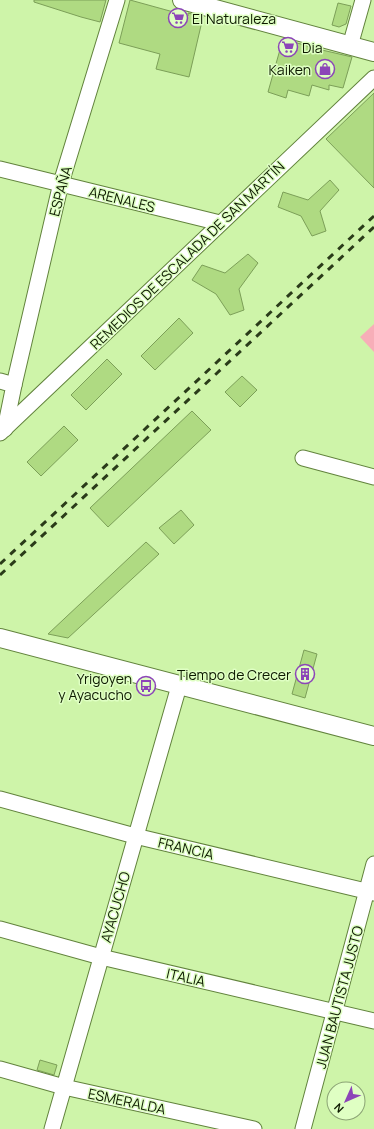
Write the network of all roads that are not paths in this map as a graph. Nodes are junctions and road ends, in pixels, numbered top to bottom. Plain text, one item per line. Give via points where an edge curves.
1 (116, 0) edge
2 (182, 0) edge
3 (363, 0) edge
4 (350, 46) junction
5 (374, 52) edge
6 (374, 78) edge
7 (0, 169) edge
8 (61, 183) junction
9 (220, 223) junction
10 (7, 383) edge
11 (2, 431) edge
12 (303, 458) dead end
13 (374, 477) edge
14 (0, 638) edge
15 (179, 686) junction
16 (374, 736) edge
17 (0, 799) edge
18 (135, 836) junction
19 (374, 864) edge
20 (370, 892) edge
21 (0, 929) edge
22 (101, 957) junction
23 (336, 1012) junction
24 (374, 1021) edge
25 (0, 1069) edge
26 (64, 1087) junction
27 (52, 1129) edge
28 (254, 1129) edge
29 (303, 1129) edge

1 - 8 street, ESPAÑA
2 - 4 street
3 - 4 street
4 - 5 street
6 - 9 street, REMEDIOS DE ESCALADA DE SAN MARTÍN
7 - 8 street, ARENALES
8 - 9 street, ARENALES
8 - 10 street, ESPAÑA
9 - 11 street, REMEDIOS DE ESCALADA DE SAN MARTÍN
10 - 11 street, ESPAÑA
12 - 13 street
14 - 15 street
15 - 16 street
15 - 18 street, AYACUCHO
17 - 18 street, FRANCIA
18 - 20 street, FRANCIA
18 - 22 street, AYACUCHO
19 - 20 street, JUAN BAUTISTA JUSTO
20 - 23 street, JUAN BAUTISTA JUSTO
21 - 22 street, ITALIA
22 - 23 street, ITALIA
22 - 26 street, AYACUCHO
23 - 24 street, ITALIA
23 - 29 street, JUAN BAUTISTA JUSTO
25 - 26 street, ESMERALDA
26 - 27 street, AYACUCHO
26 - 28 street, ESMERALDA

